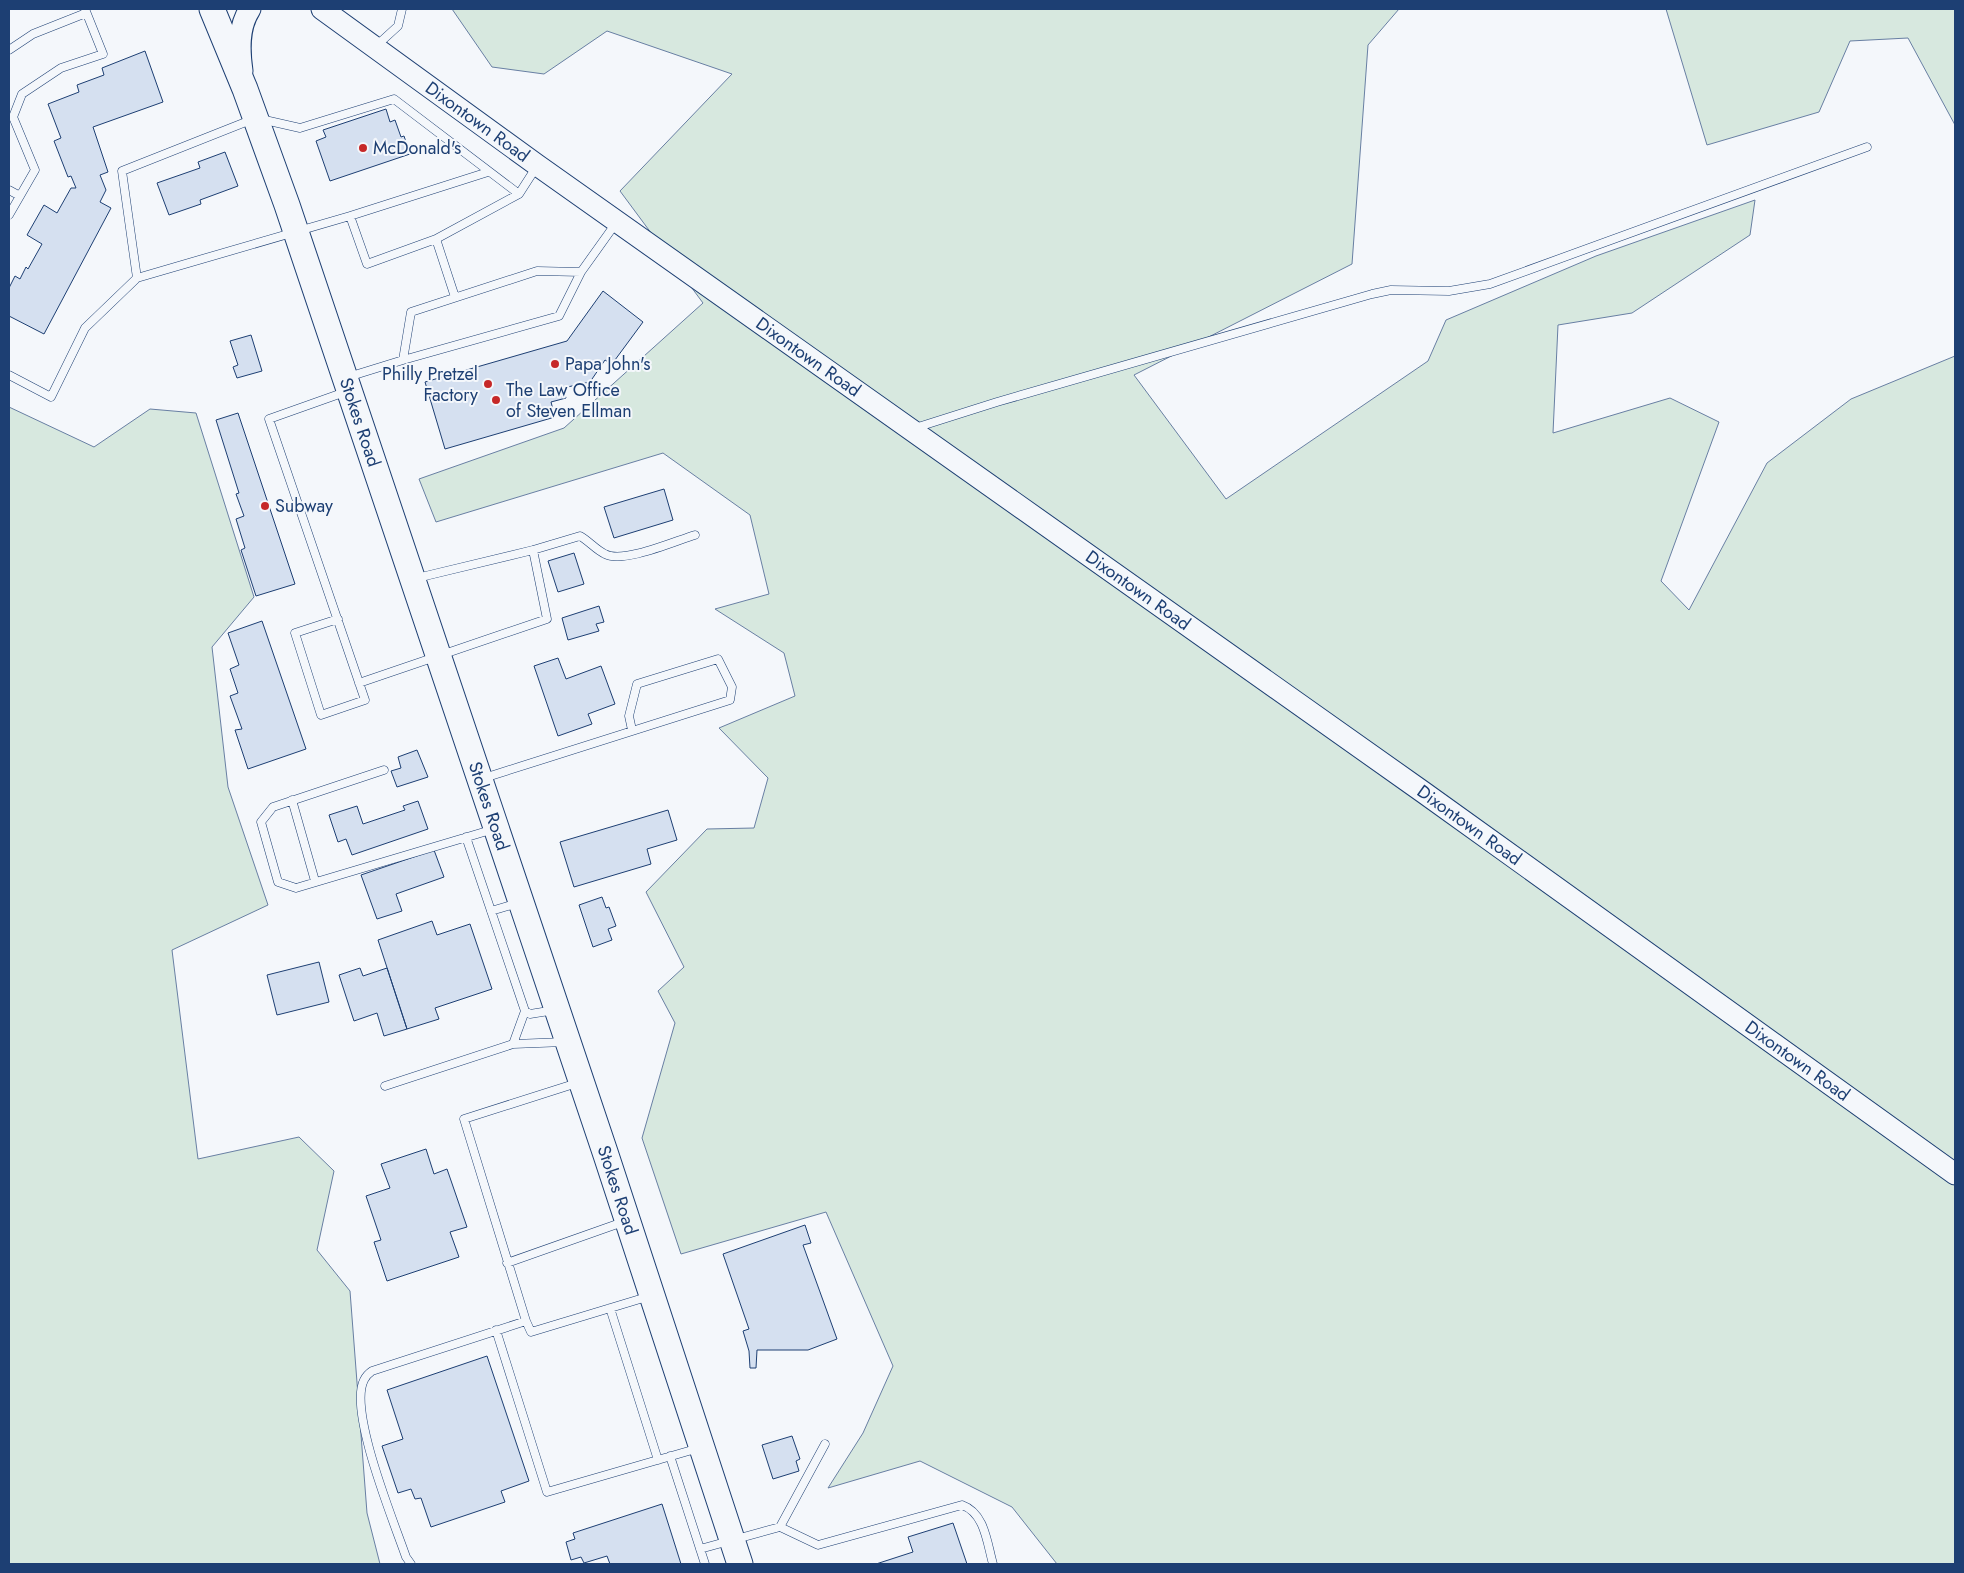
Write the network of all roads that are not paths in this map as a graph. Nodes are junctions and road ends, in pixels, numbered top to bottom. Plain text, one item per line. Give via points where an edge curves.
1 (212, 9) edge
2 (217, 9) edge
3 (250, 9) edge
4 (322, 9) edge
5 (402, 9) edge
6 (86, 11) edge
7 (376, 47) junction
8 (230, 49) junction
9 (9, 50) edge
10 (245, 89) junction
11 (11, 116) edge
12 (256, 118) junction
13 (1867, 147) dead end
14 (537, 165) junction
15 (488, 172) junction
16 (9, 190) edge
17 (519, 194) junction
18 (20, 196) junction
19 (9, 215) edge
20 (350, 216) junction
21 (617, 222) junction
22 (296, 232) junction
23 (436, 239) junction
24 (580, 272) junction
25 (137, 278) junction
26 (456, 297) junction
27 (403, 360) junction
28 (9, 375) edge
29 (346, 385) junction
30 (911, 430) junction
31 (694, 535) dead end
32 (533, 550) junction
33 (412, 579) junction
34 (338, 619) junction
35 (438, 656) junction
36 (359, 683) junction
37 (632, 730) junction
38 (384, 770) dead end
39 (479, 780) junction
40 (292, 800) junction
41 (495, 828) junction
42 (466, 837) junction
43 (315, 882) junction
44 (520, 903) junction
45 (491, 911) junction
46 (557, 1010) junction
47 (525, 1011) junction
48 (567, 1041) junction
49 (513, 1044) junction
50 (581, 1082) junction
51 (385, 1086) dead end
52 (1955, 1174) edge
53 (626, 1221) junction
54 (507, 1263) junction
55 (652, 1295) junction
56 (610, 1308) junction
57 (526, 1321) junction
58 (496, 1330) junction
59 (825, 1444) dead end
60 (701, 1447) junction
61 (670, 1456) junction
62 (658, 1460) junction
63 (780, 1527) junction
64 (732, 1540) junction
65 (700, 1549) junction
66 (411, 1564) edge
67 (705, 1564) edge
68 (740, 1564) edge
69 (993, 1564) edge

1 - 8 main road, Stokes Road
2 - 8 main road, Stokes Road
3 - 10 street via 240,42
4 - 7 street, Dixontown Road
5 - 7 lane via 398,26
6 - 9 lane via 34,34
6 - 11 lane via 103,54 61,68 22,94
7 - 14 street, Dixontown Road
8 - 10 main road, Stokes Road
10 - 12 main road, Stokes Road
11 - 18 lane via 35,170
12 - 15 lane via 300,128 394,99
12 - 22 main road, Stokes Road
12 - 25 lane via 122,171
13 - 30 lane via 1490,284 1449,291 1391,290 1366,296 997,402
14 - 17 lane
14 - 21 street, Dixontown Road
15 - 17 lane
15 - 20 lane
16 - 18 lane
17 - 23 lane
18 - 19 lane
20 - 22 lane
20 - 23 lane via 367,264
21 - 24 lane
21 - 30 street, Dixontown Road
22 - 25 lane
22 - 29 main road, Stokes Road
23 - 26 lane
24 - 26 lane via 537,271
24 - 27 lane via 559,316
25 - 28 lane via 85,328 51,397
26 - 27 lane via 411,312
27 - 29 lane
29 - 33 main road, Stokes Road
29 - 34 lane via 269,419
30 - 52 street, Dixontown Road
31 - 32 lane via 614,557 604,554 580,536
32 - 33 lane
32 - 35 lane via 547,619
33 - 35 main road, Stokes Road
34 - 36 lane
34 - 36 lane via 295,633 321,715 364,700
35 - 36 lane
35 - 39 main road, Stokes Road
37 - 37 lane via 730,700 732,688 718,659 636,684 629,716
37 - 39 lane
38 - 40 lane
39 - 41 main road, Stokes Road
40 - 43 lane
40 - 43 lane via 273,806 261,822 263,830 278,882 296,888
41 - 42 lane
41 - 44 main road, Stokes Road
42 - 43 lane
42 - 45 lane
44 - 45 lane
44 - 46 main road, Stokes Road
45 - 47 lane
46 - 47 lane via 530,1014
46 - 48 main road, Stokes Road
47 - 49 lane
48 - 49 lane
48 - 50 main road, Stokes Road
49 - 51 lane
50 - 53 main road, Stokes Road
50 - 54 lane via 464,1119
53 - 54 lane
53 - 55 main road, Stokes Road
54 - 57 lane
55 - 56 lane
55 - 60 main road, Stokes Road
56 - 57 lane via 531,1332
56 - 62 lane
57 - 58 lane
58 - 62 lane via 547,1492
58 - 66 lane via 372,1371 364,1379 361,1393 366,1439
59 - 63 lane
60 - 61 lane
60 - 64 main road, Stokes Road
61 - 62 lane
61 - 65 lane
63 - 64 lane
63 - 69 lane via 818,1545 962,1505 979,1516
64 - 65 lane
64 - 68 main road, Stokes Road
65 - 67 lane

